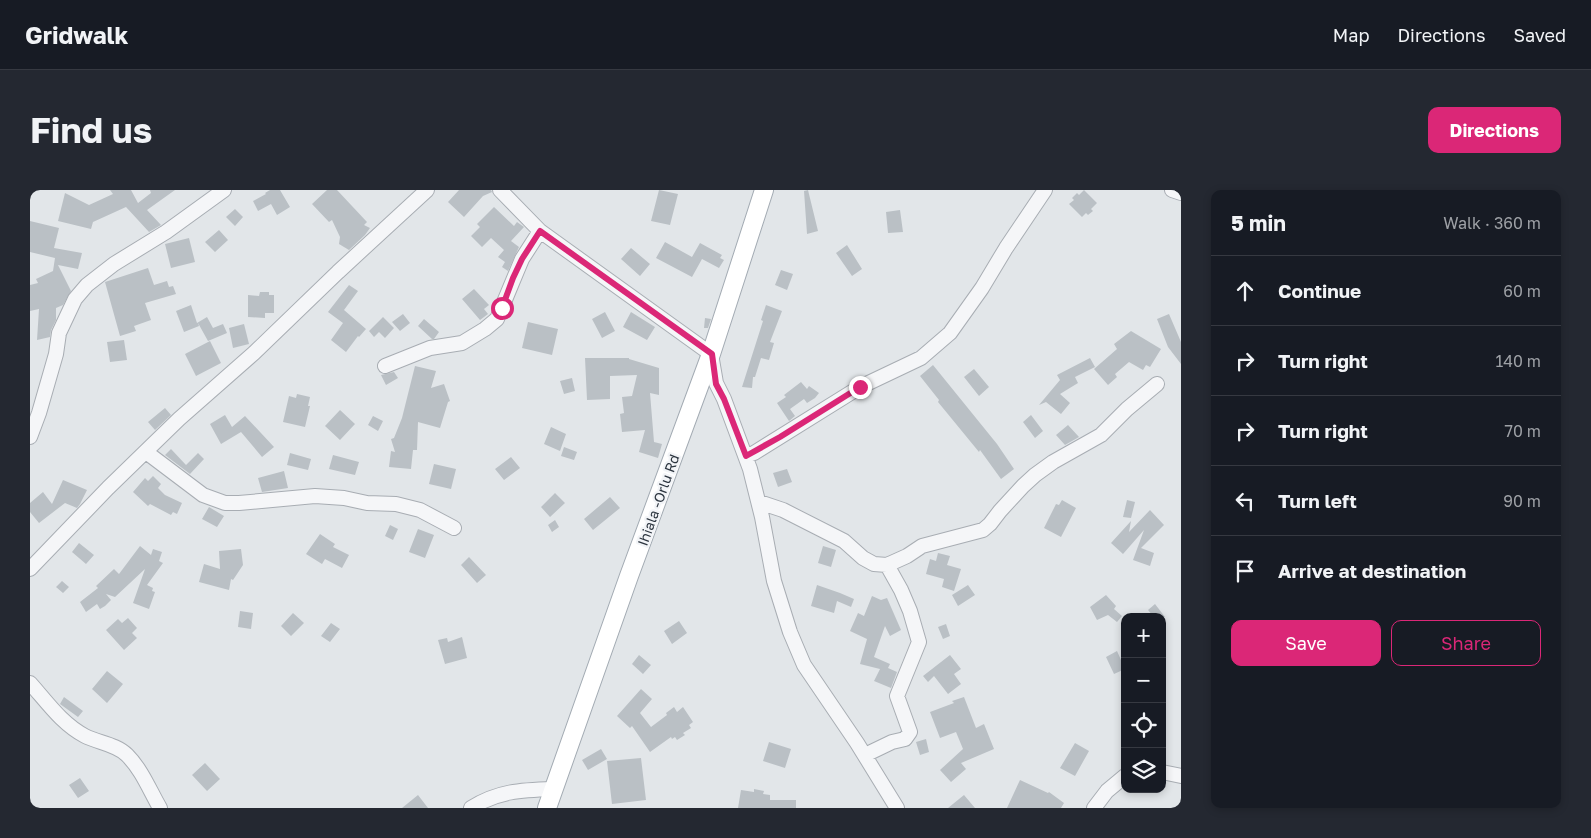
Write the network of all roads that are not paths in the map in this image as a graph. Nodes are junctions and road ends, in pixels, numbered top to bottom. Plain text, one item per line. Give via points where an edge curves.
1 (224, 190) edge
2 (427, 190) edge
3 (500, 190) edge
4 (764, 190) edge
5 (1045, 190) edge
6 (1172, 190) edge
7 (1181, 194) edge
8 (540, 231) junction
9 (712, 354) junction
10 (384, 366) dead end
11 (1157, 384) dead end
12 (30, 437) edge
13 (146, 452) junction
14 (746, 456) junction
15 (759, 502) junction
16 (454, 528) dead end
17 (887, 565) junction
18 (30, 569) edge
19 (30, 683) edge
20 (865, 755) junction
21 (1166, 773) edge
22 (1181, 776) edge
23 (1121, 779) edge
24 (552, 789) junction
25 (160, 808) edge
26 (471, 808) edge
27 (546, 808) edge
28 (897, 808) edge
29 (1094, 808) edge

1 - 12 street via 114,264 75,299 59,333 56,354
2 - 13 street
3 - 8 street
4 - 9 main road, Ihiala -Orlu Rd
5 - 14 street via 950,333 921,358 860,387
6 - 7 street
8 - 9 street
8 - 10 street via 522,259 497,319 462,343 430,348
9 - 14 street via 716,384
9 - 24 main road, Ihiala -Orlu Rd
11 - 17 street via 1101,435 1035,475 983,530 922,546
13 - 16 street via 204,495 225,503 315,496 344,498 420,510
13 - 18 street
14 - 15 street
15 - 17 street via 835,536 874,564
15 - 20 street via 774,581 804,666
17 - 20 street via 910,611 919,642 897,696 910,732 905,739
19 - 25 street via 66,723 86,737 127,754
20 - 28 street
21 - 22 street
23 - 29 street
24 - 26 street via 495,796
24 - 27 main road, Ihiala -Orlu Rd

